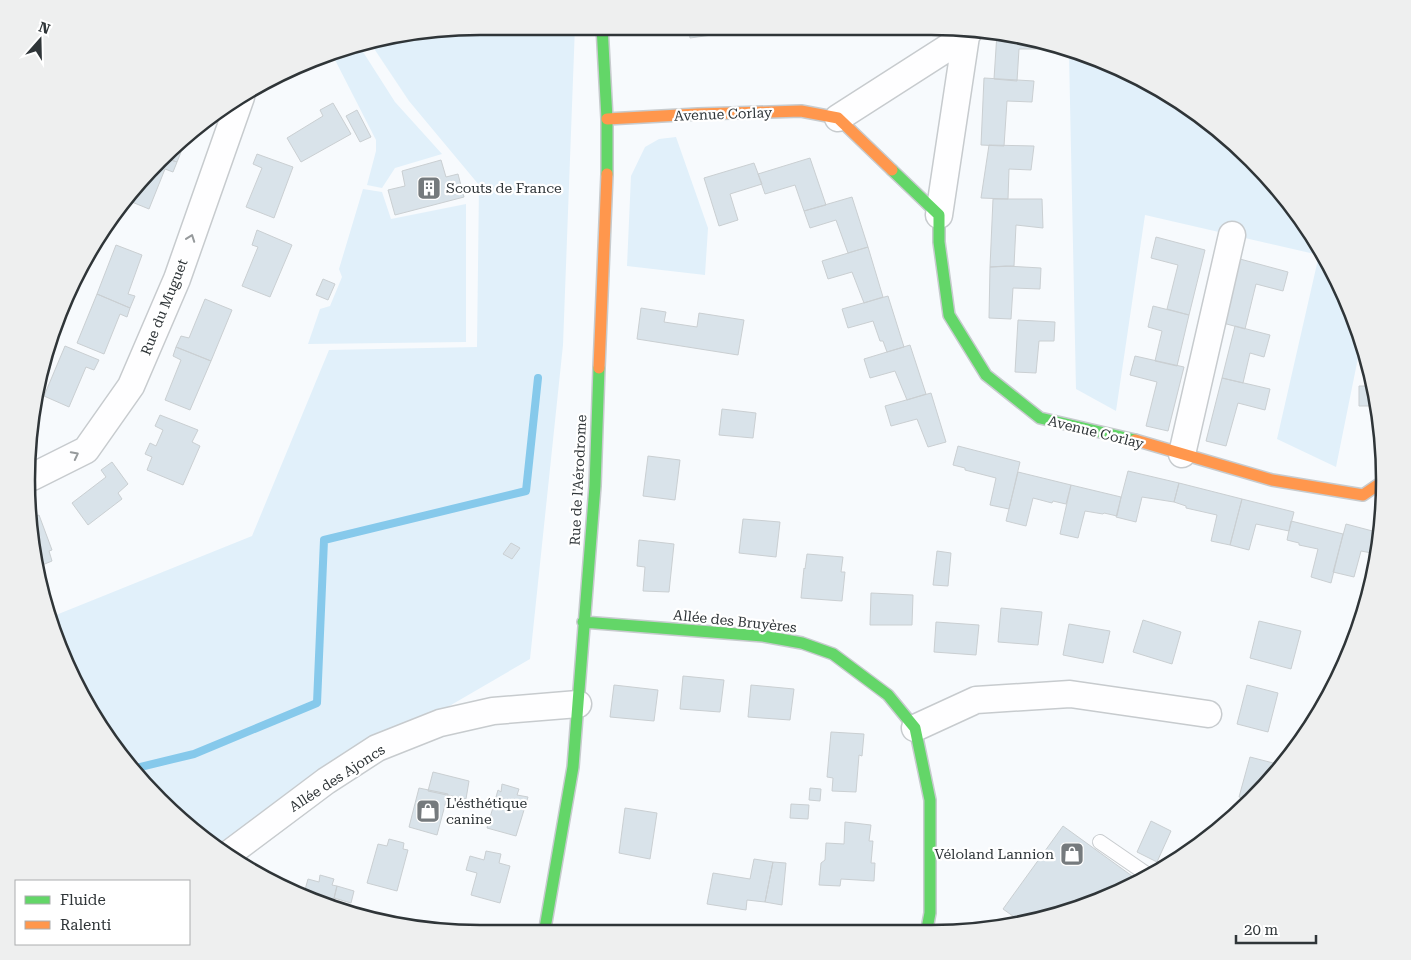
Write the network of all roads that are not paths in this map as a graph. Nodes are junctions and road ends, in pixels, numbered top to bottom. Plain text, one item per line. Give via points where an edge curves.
1 (602, 35) edge
2 (963, 36) edge
3 (967, 37) edge
4 (237, 108) edge
5 (838, 118) junction
6 (607, 120) junction
7 (939, 214) junction
8 (1232, 235) dead end
9 (1182, 454) junction
10 (35, 475) edge
11 (1376, 486) edge
12 (583, 622) junction
13 (578, 704) junction
14 (1208, 714) dead end
15 (915, 728) junction
16 (1100, 842) dead end
17 (234, 850) edge
18 (1142, 871) edge
19 (546, 925) edge
20 (928, 925) edge

1 - 6 street, Rue de l'Aérodrome
2 - 5 street, Avenue Corlay
3 - 7 street, Avenue Corlay
10 -> 4 street, Rue du Muguet via 86,450 131,386 177,279
5 - 6 street, Avenue Corlay via 802,111
5 - 7 street
6 - 12 street, Rue de l'Aérodrome via 594,486
7 - 9 street, Avenue Corlay via 939,242 950,315 986,375 1040,418
8 - 9 street
9 - 11 street, Avenue Corlay via 1272,480 1363,495
12 - 13 street, Rue de l'Aérodrome
12 - 15 street, Allée des Bruyères via 763,636 802,643 833,654 888,695
13 - 17 street, Allée des Ajoncs via 493,711 440,723 377,748 326,781
13 - 19 street, Rue de l'Aérodrome via 573,767
14 - 15 street via 1070,694 976,700
15 - 20 street, Allée des Bruyères via 930,800
16 - 18 lane

